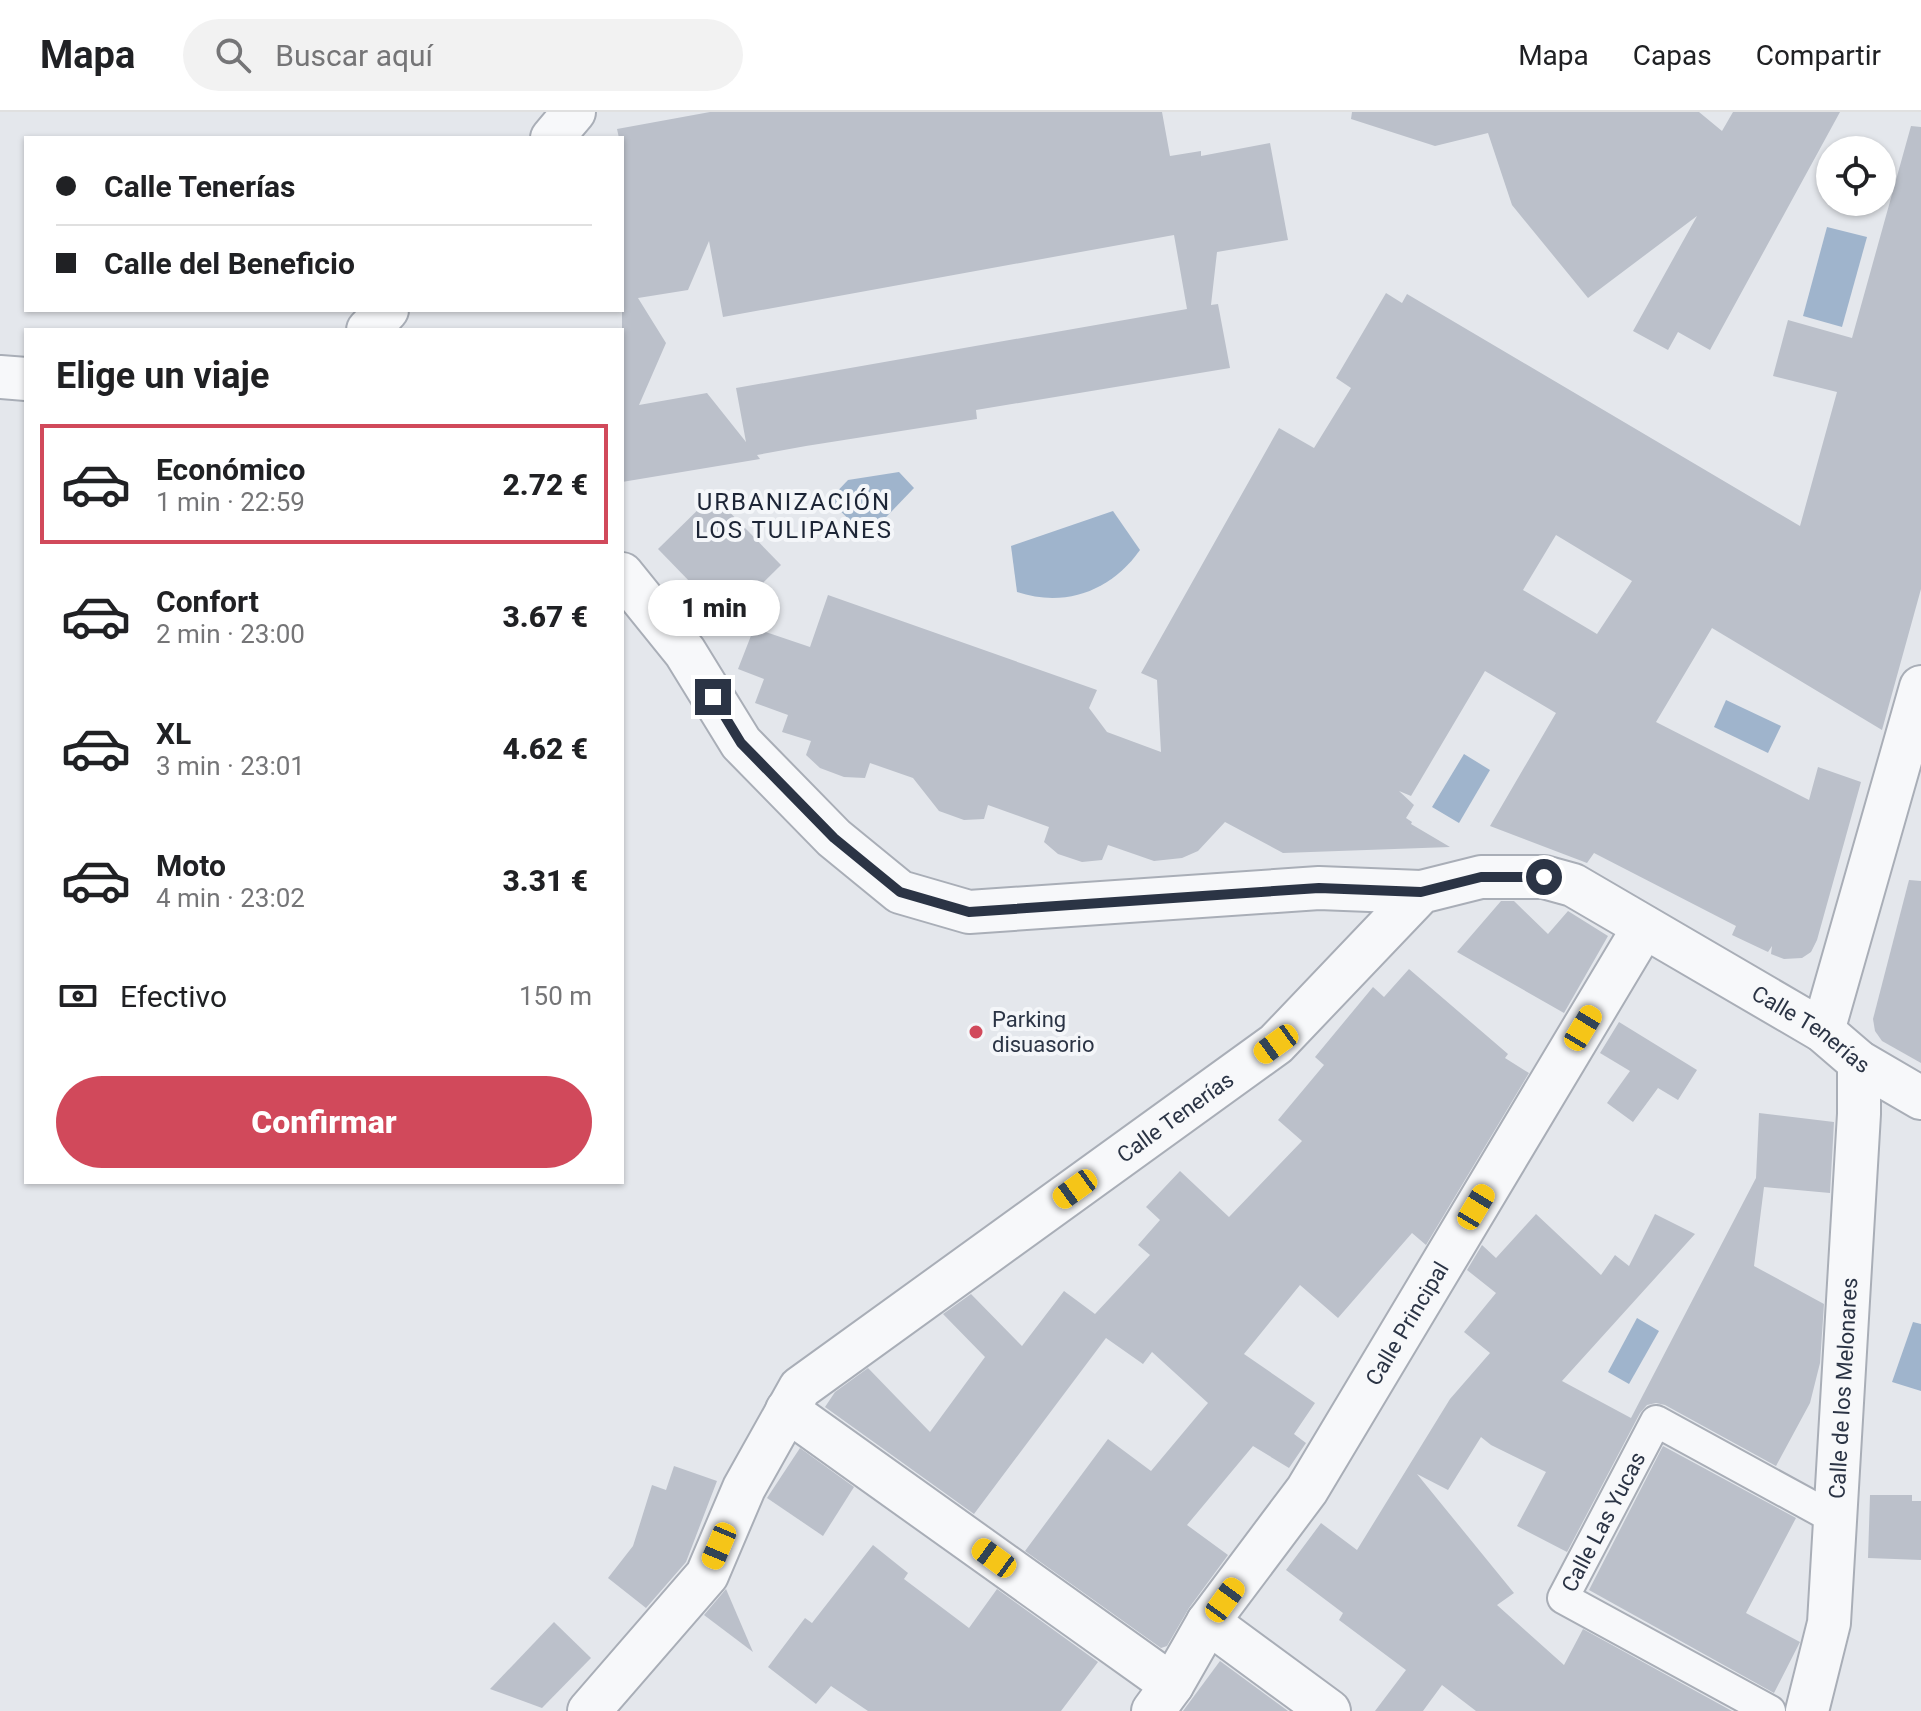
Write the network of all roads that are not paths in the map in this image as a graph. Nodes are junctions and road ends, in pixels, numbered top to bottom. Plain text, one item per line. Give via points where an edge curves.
1 (574, 112) edge
2 (554, 136) edge
3 (385, 312) edge
4 (370, 328) edge
5 (0, 377) edge
6 (24, 379) edge
7 (624, 576) edge
8 (1921, 687) edge
9 (1421, 892) junction
10 (1644, 927) junction
11 (1823, 1031) junction
12 (1859, 1062) junction
13 (1921, 1098) edge
14 (787, 1410) junction
15 (1837, 1520) junction
16 (1208, 1622) junction
17 (1163, 1698) edge
18 (589, 1711) edge
19 (1329, 1711) edge
20 (1770, 1711) edge
21 (1807, 1711) edge

1 - 2 street
3 - 4 street
5 - 6 street
7 - 9 street via 685,652 741,743 834,838 900,892 969,912 1319,888
8 - 11 street
9 - 10 street, Calle Tenerías via 1481,877 1544,877 1573,885
9 - 14 street, Calle Tenerías via 1276,1044 800,1388
10 - 11 street, Calle Tenerías
10 - 16 street, Calle Principal via 1307,1490
11 - 12 street, Calle Tenerías
12 - 13 street, Calle Tenerías
12 - 15 street, Calle de los Melonares
14 - 17 street
14 - 18 street, Calle Tenerías via 744,1488 707,1575
15 - 20 street, Calle Las Yucas via 1656,1421 1563,1598
15 - 21 street, Calle de los Melonares via 1829,1623
16 - 17 street, Calle Principal
16 - 19 street

